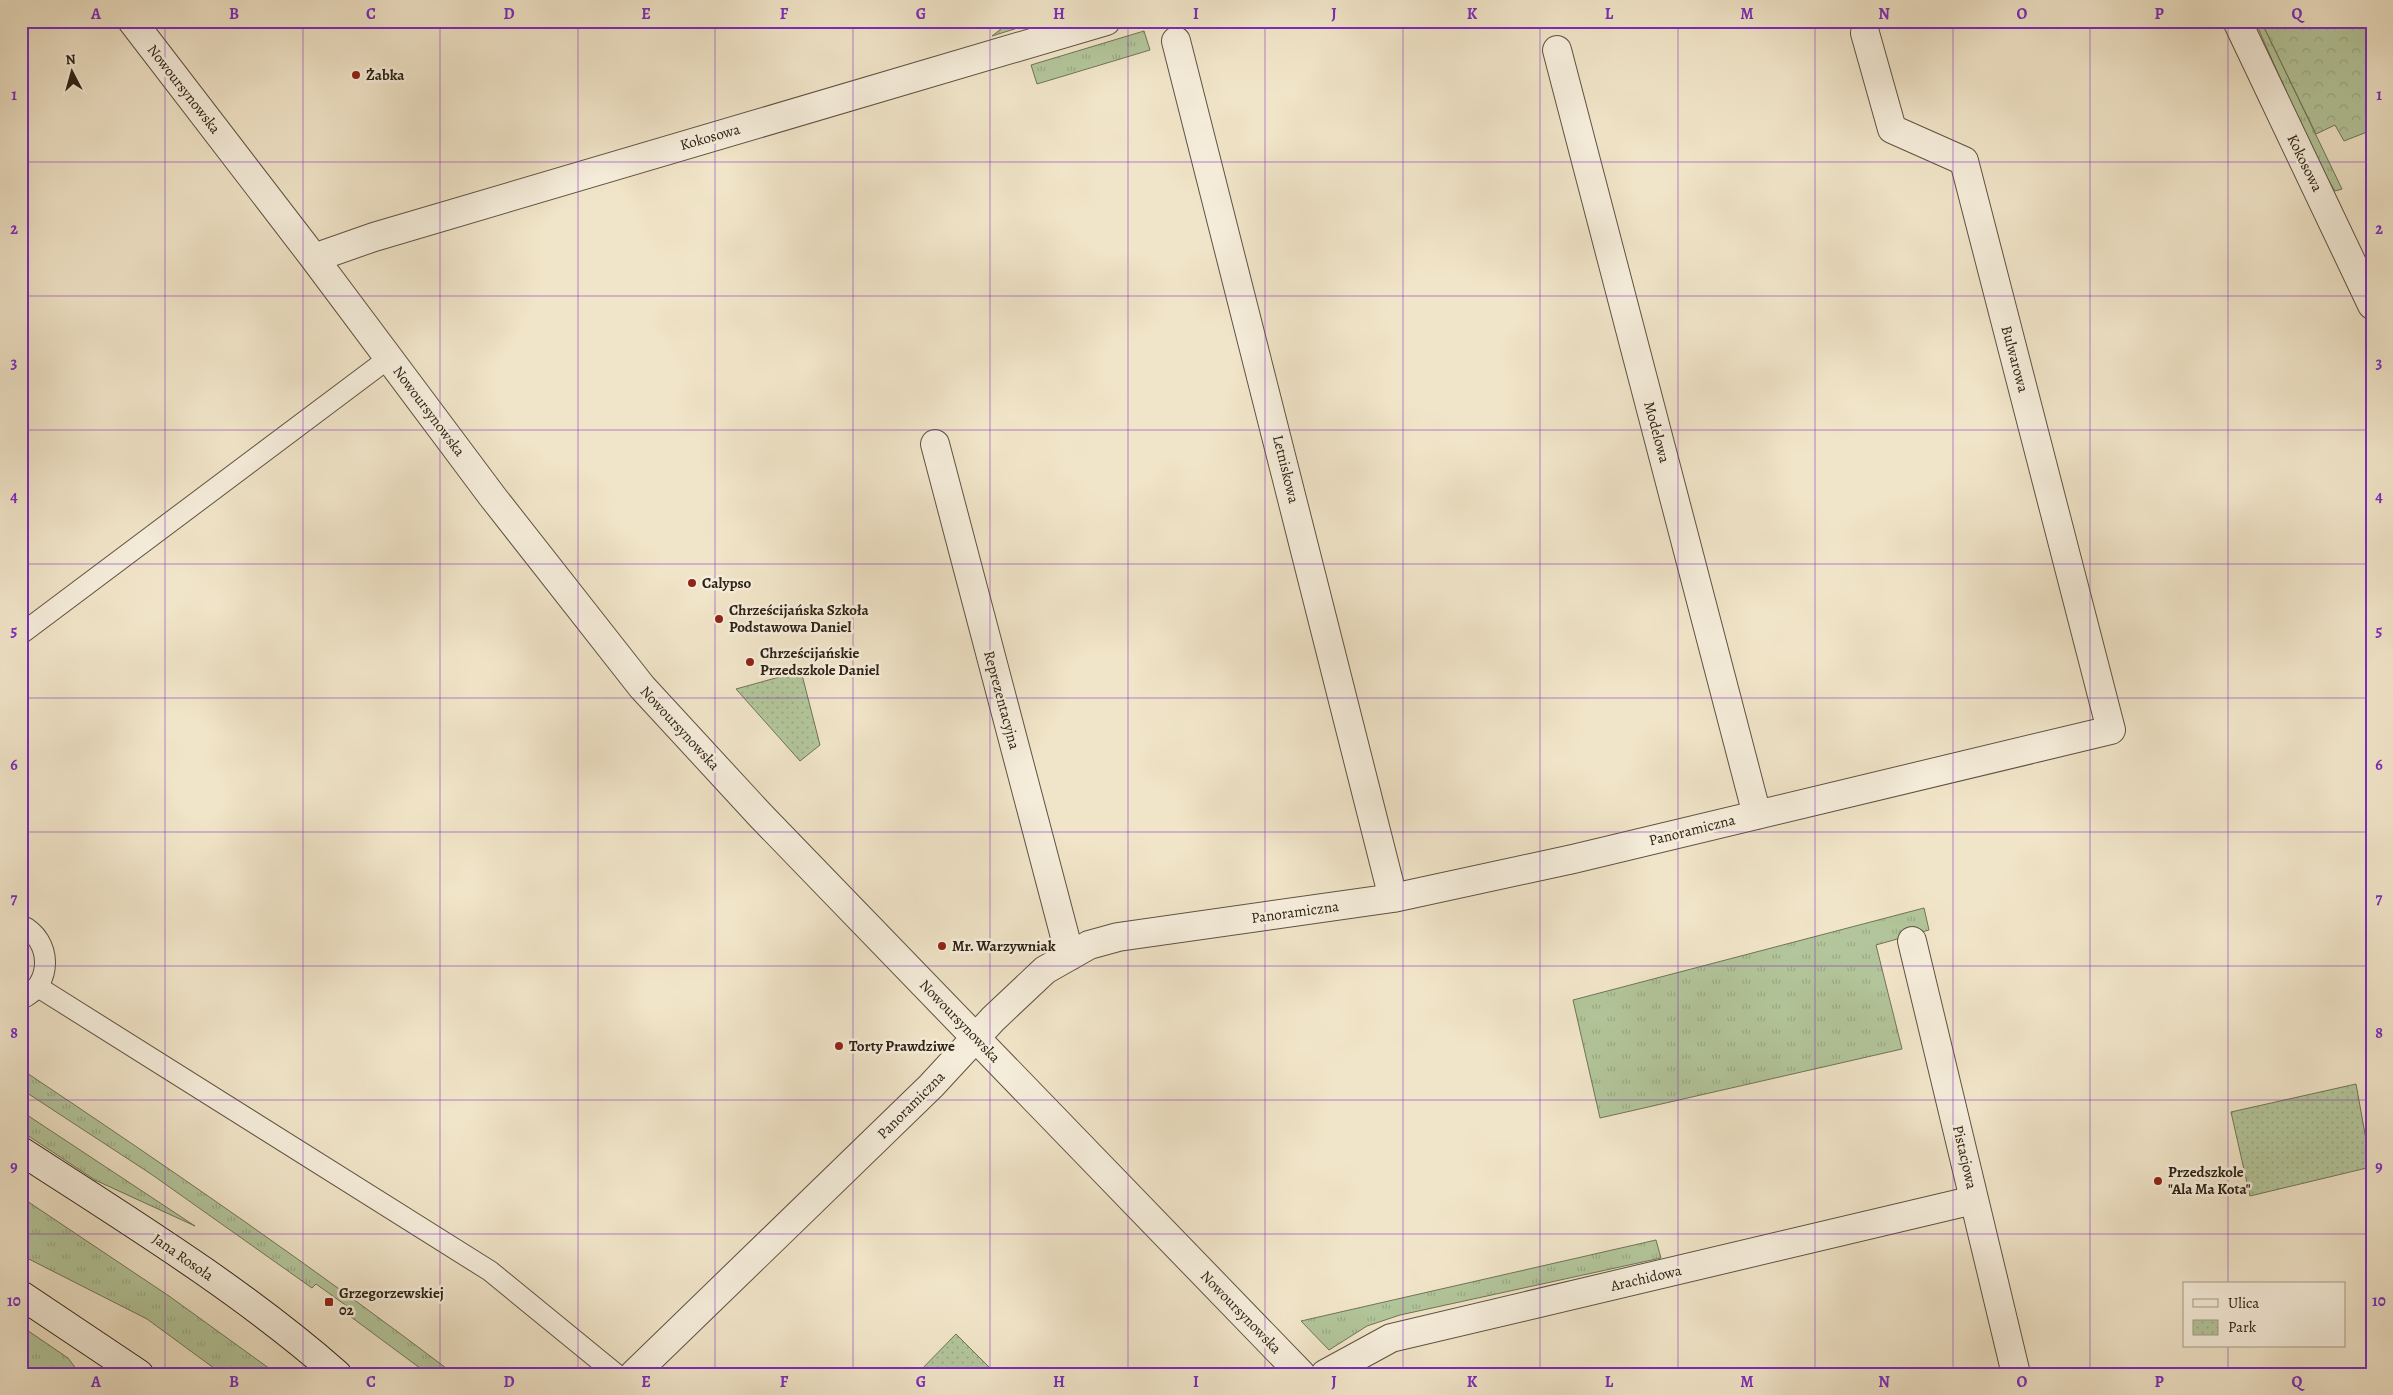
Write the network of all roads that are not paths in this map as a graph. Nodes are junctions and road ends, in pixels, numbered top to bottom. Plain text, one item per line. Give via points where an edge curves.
1 (132, 21) edge
2 (1106, 21) edge
3 (2237, 21) edge
4 (1865, 34) dead end
5 (1176, 41) dead end
6 (1558, 50) dead end
7 (314, 258) junction
8 (2372, 305) edge
9 (389, 358) junction
10 (935, 444) dead end
11 (21, 634) edge
12 (2111, 730) joint
13 (1757, 815) junction
14 (1393, 898) junction
15 (21, 925) edge
16 (1912, 941) dead end
17 (1070, 956) junction
18 (38, 987) junction
19 (21, 999) edge
20 (976, 1038) junction
21 (21, 1151) edge
22 (1974, 1200) junction
23 (21, 1295) edge
24 (139, 1374) edge
25 (337, 1374) edge
26 (616, 1374) edge
27 (634, 1374) edge
28 (1300, 1374) edge
29 (1324, 1374) edge
30 (2016, 1374) edge

1 - 7 street, Nowoursynowska
2 - 7 street, Kokosowa via 402,228
3 - 8 street, Kokosowa
4 - 12 street, Bulwarowa via 1892,129 1964,161
5 - 14 street, Letniskowa
6 - 13 street, Modelowa
7 - 9 street, Nowoursynowska
9 - 11 lane
9 - 20 street, Nowoursynowska via 642,687 761,816
10 - 17 street, Reprezentacyjna
12 - 13 street, Panoramiczna
13 - 14 street, Panoramiczna
14 - 17 street, Panoramiczna via 1118,937
15 - 18 lane via 35,934 46,960
16 - 22 street, Pistacjowa
17 - 20 street, Panoramiczna via 1045,970
18 - 19 lane
18 - 26 lane via 490,1271
20 - 27 street, Panoramiczna
20 - 28 street, Nowoursynowska
21 - 25 street, Jana Rosoła via 179,1253 302,1343
22 - 29 street, Arachidowa via 1392,1338
22 - 30 street, Pistacjowa
23 - 24 street

